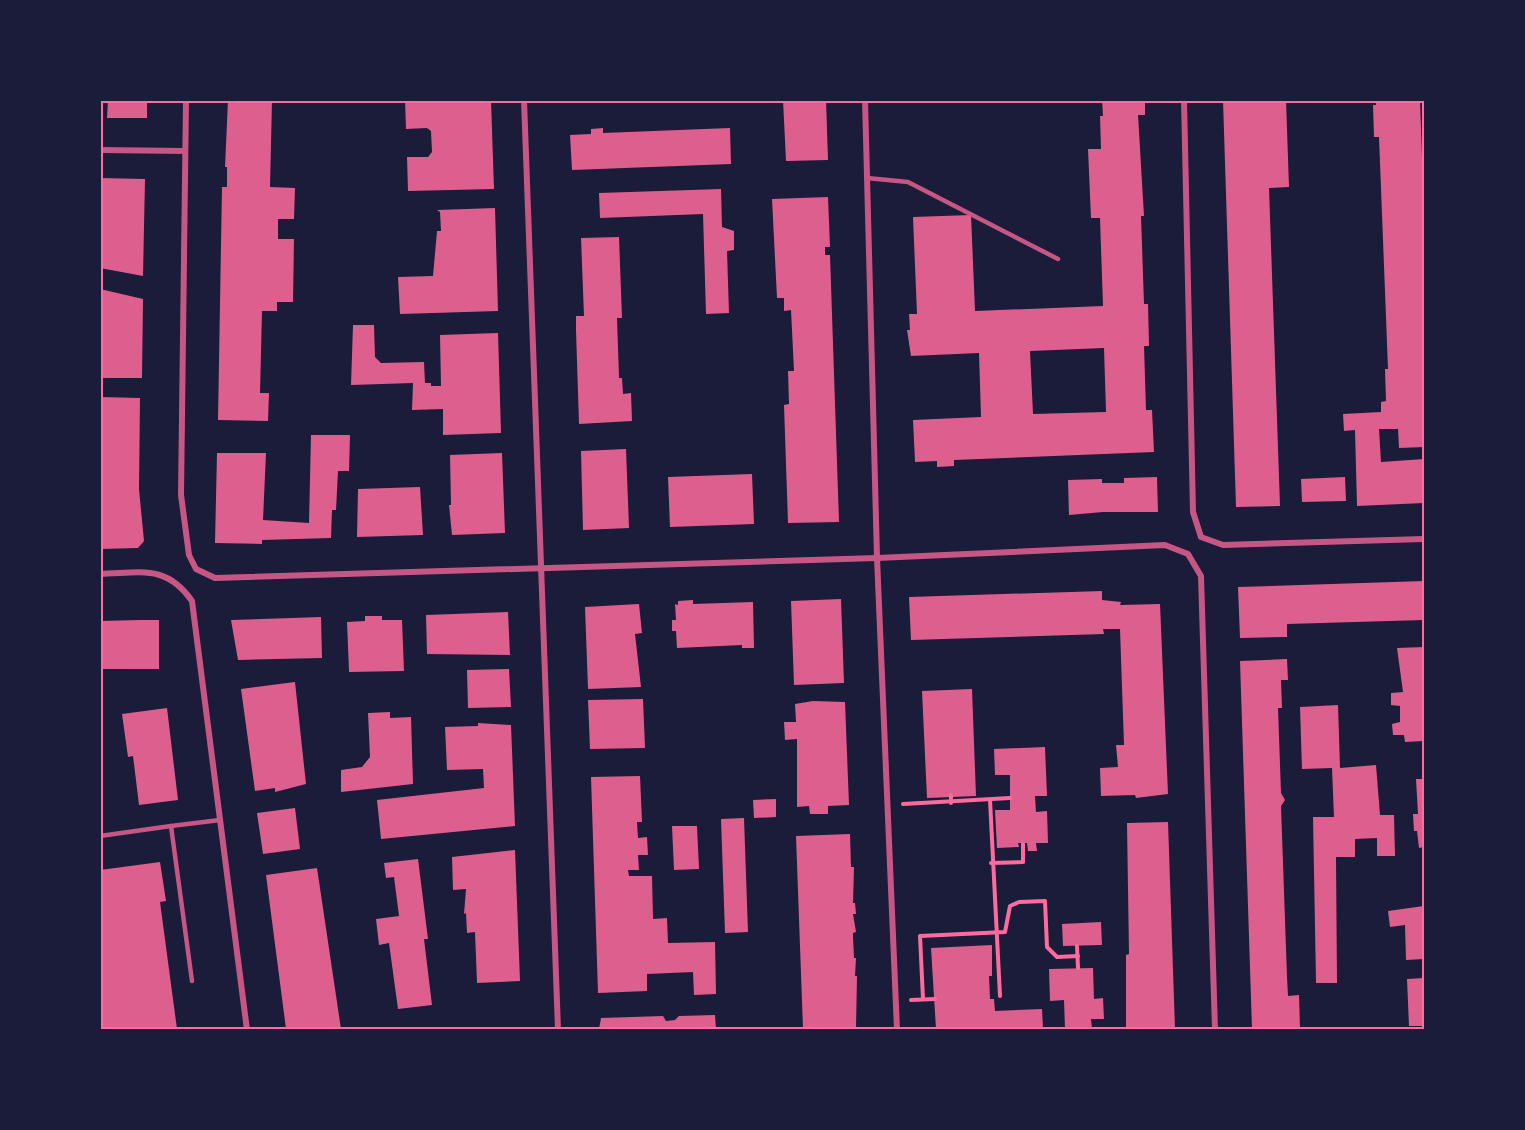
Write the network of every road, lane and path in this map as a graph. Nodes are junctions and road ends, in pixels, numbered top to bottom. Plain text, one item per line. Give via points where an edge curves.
1 (186, 100) edge
2 (524, 100) edge
3 (865, 100) edge
4 (1184, 100) edge
5 (100, 150) edge
6 (185, 151) junction
7 (867, 178) junction
8 (1058, 259) dead end
9 (1425, 539) edge
10 (878, 558) junction
11 (541, 567) junction
12 (100, 574) edge
13 (951, 795) dead end
14 (1010, 798) dead end
15 (990, 800) junction
16 (951, 803) junction
17 (887, 805) junction
18 (220, 820) junction
19 (171, 826) junction
20 (100, 836) edge
21 (1023, 844) dead end
22 (992, 863) junction
23 (996, 933) junction
24 (1077, 946) dead end
25 (1078, 956) junction
26 (1078, 968) dead end
27 (192, 981) dead end
28 (1000, 996) dead end
29 (923, 999) junction
30 (935, 999) dead end
31 (896, 1001) junction
32 (248, 1029) edge
33 (558, 1029) edge
34 (897, 1029) edge
35 (1215, 1029) edge

1 - 6 street
2 - 11 street
3 - 7 street
4 - 9 street via 1193,512 1201,537 1223,544
5 - 6 street
6 - 11 street via 181,495 189,555 196,568 215,578
7 - 8 lane via 908,182
7 - 10 street
10 - 11 street
10 - 17 street
10 - 35 street via 1166,545 1188,554 1201,576
11 - 33 street
12 - 18 street via 155,572 180,585 192,601
13 - 16 path
14 - 15 path
15 - 16 path
15 - 22 path
16 - 17 path
17 - 31 street
18 - 19 lane
18 - 32 street
19 - 20 lane
19 - 27 lane
21 - 22 path via 1023,862
22 - 23 path
23 - 25 path via 1005,932 1010,906 1045,901 1047,947 1057,957
23 - 28 path
23 - 29 path via 920,936
24 - 25 path
25 - 26 path
29 - 30 path
29 - 31 path
31 - 34 street

